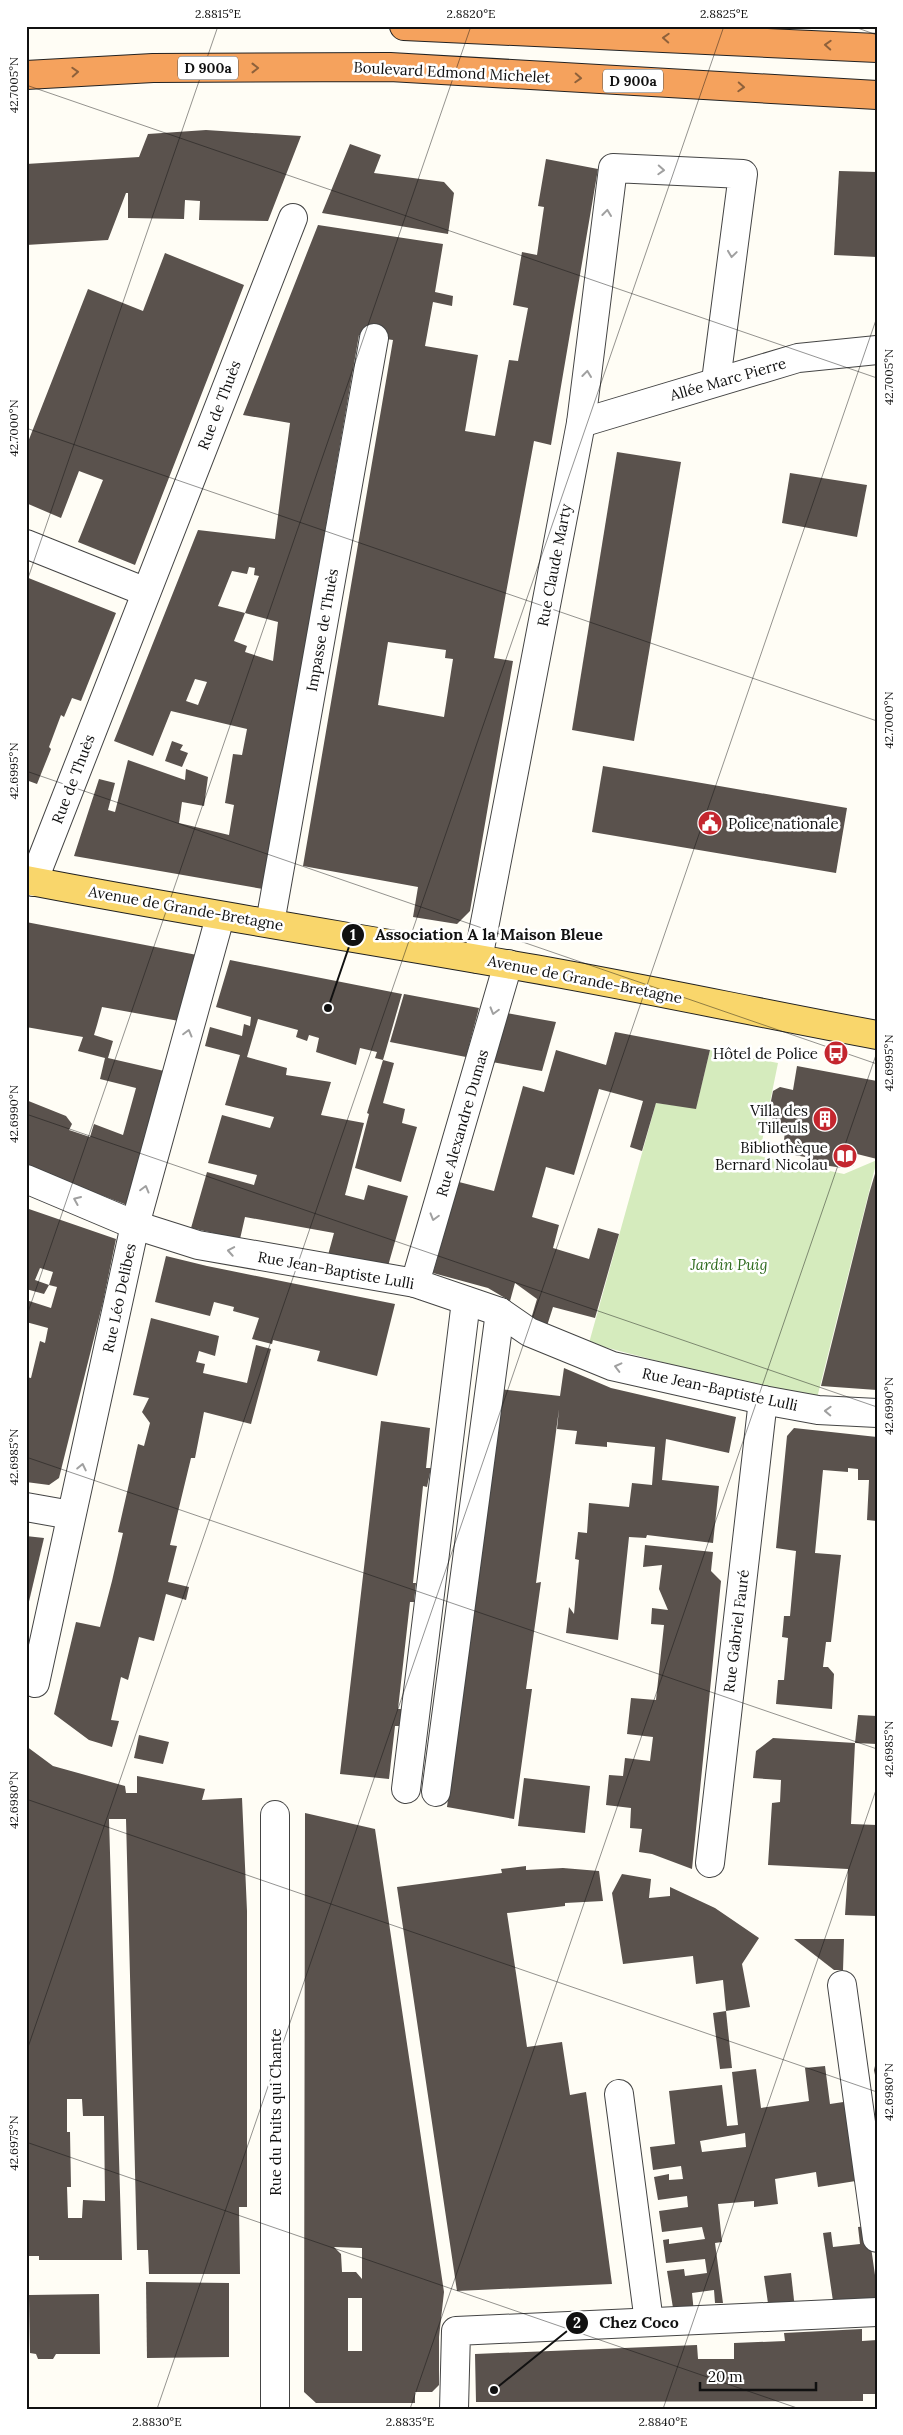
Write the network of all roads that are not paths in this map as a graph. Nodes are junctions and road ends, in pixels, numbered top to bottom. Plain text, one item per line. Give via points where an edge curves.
1 (404, 26) edge
2 (877, 48) edge
3 (26, 75) edge
4 (877, 95) edge
5 (293, 218) dead end
6 (374, 338) dead end
7 (877, 350) edge
8 (716, 381) junction
9 (582, 423) junction
10 (26, 544) edge
11 (146, 592) junction
12 (30, 881) edge
13 (220, 917) junction
14 (270, 922) junction
15 (478, 959) junction
16 (508, 964) junction
17 (877, 1035) edge
18 (26, 1179) edge
19 (135, 1225) junction
20 (415, 1283) junction
21 (466, 1301) junction
22 (500, 1312) junction
23 (763, 1400) junction
24 (877, 1413) edge
25 (26, 1506) edge
26 (72, 1515) junction
27 (35, 1683) dead end
28 (406, 1789) dead end
29 (436, 1792) dead end
30 (275, 1815) dead end
31 (710, 1863) dead end
32 (842, 1985) dead end
33 (619, 2094) dead end
34 (877, 2238) edge
35 (877, 2312) edge
36 (649, 2322) junction
37 (275, 2409) edge
38 (454, 2409) edge

2 -> 1 highway
3 -> 4 highway, Boulevard Edmond Michelet / D 900a via 153,68 390,67
5 - 11 street, Rue de Thuès
6 - 14 street, Impasse de Thuès
7 - 8 street, Allée Marc Pierre via 798,358
8 - 9 street, Allée Marc Pierre
9 -> 8 street, Rue Claude Marty via 613,168 743,174
9 - 15 street, Rue Claude Marty
10 - 11 street
11 - 12 street, Rue de Thuès
12 - 13 main road, Avenue de Grande-Bretagne
13 - 14 main road, Avenue de Grande-Bretagne
19 -> 13 street, Rue Léo Delibes
14 - 15 main road, Avenue de Grande-Bretagne
15 - 16 main road, Avenue de Grande-Bretagne
16 - 17 main road, Avenue de Grande-Bretagne
16 -> 20 street, Rue Alexandre Dumas
19 -> 18 street, Rue Jean-Baptiste Lulli
20 -> 19 street, Rue Jean-Baptiste Lulli via 198,1245
26 -> 19 street, Rue Léo Delibes
20 - 21 street, Rue Jean-Baptiste Lulli
21 - 22 street, Rue Jean-Baptiste Lulli
21 - 28 street
23 -> 22 street, Rue Jean-Baptiste Lulli via 612,1366 529,1332
22 - 29 street
24 -> 23 street, Rue Jean-Baptiste Lulli via 818,1410
23 - 31 street, Rue Gabriel Fauré
25 - 26 street
26 - 27 street, Rue Léo Delibes
30 - 37 street, Rue du Puits qui Chante
32 - 34 street
33 - 36 street
35 - 36 street
36 - 38 street via 456,2331

